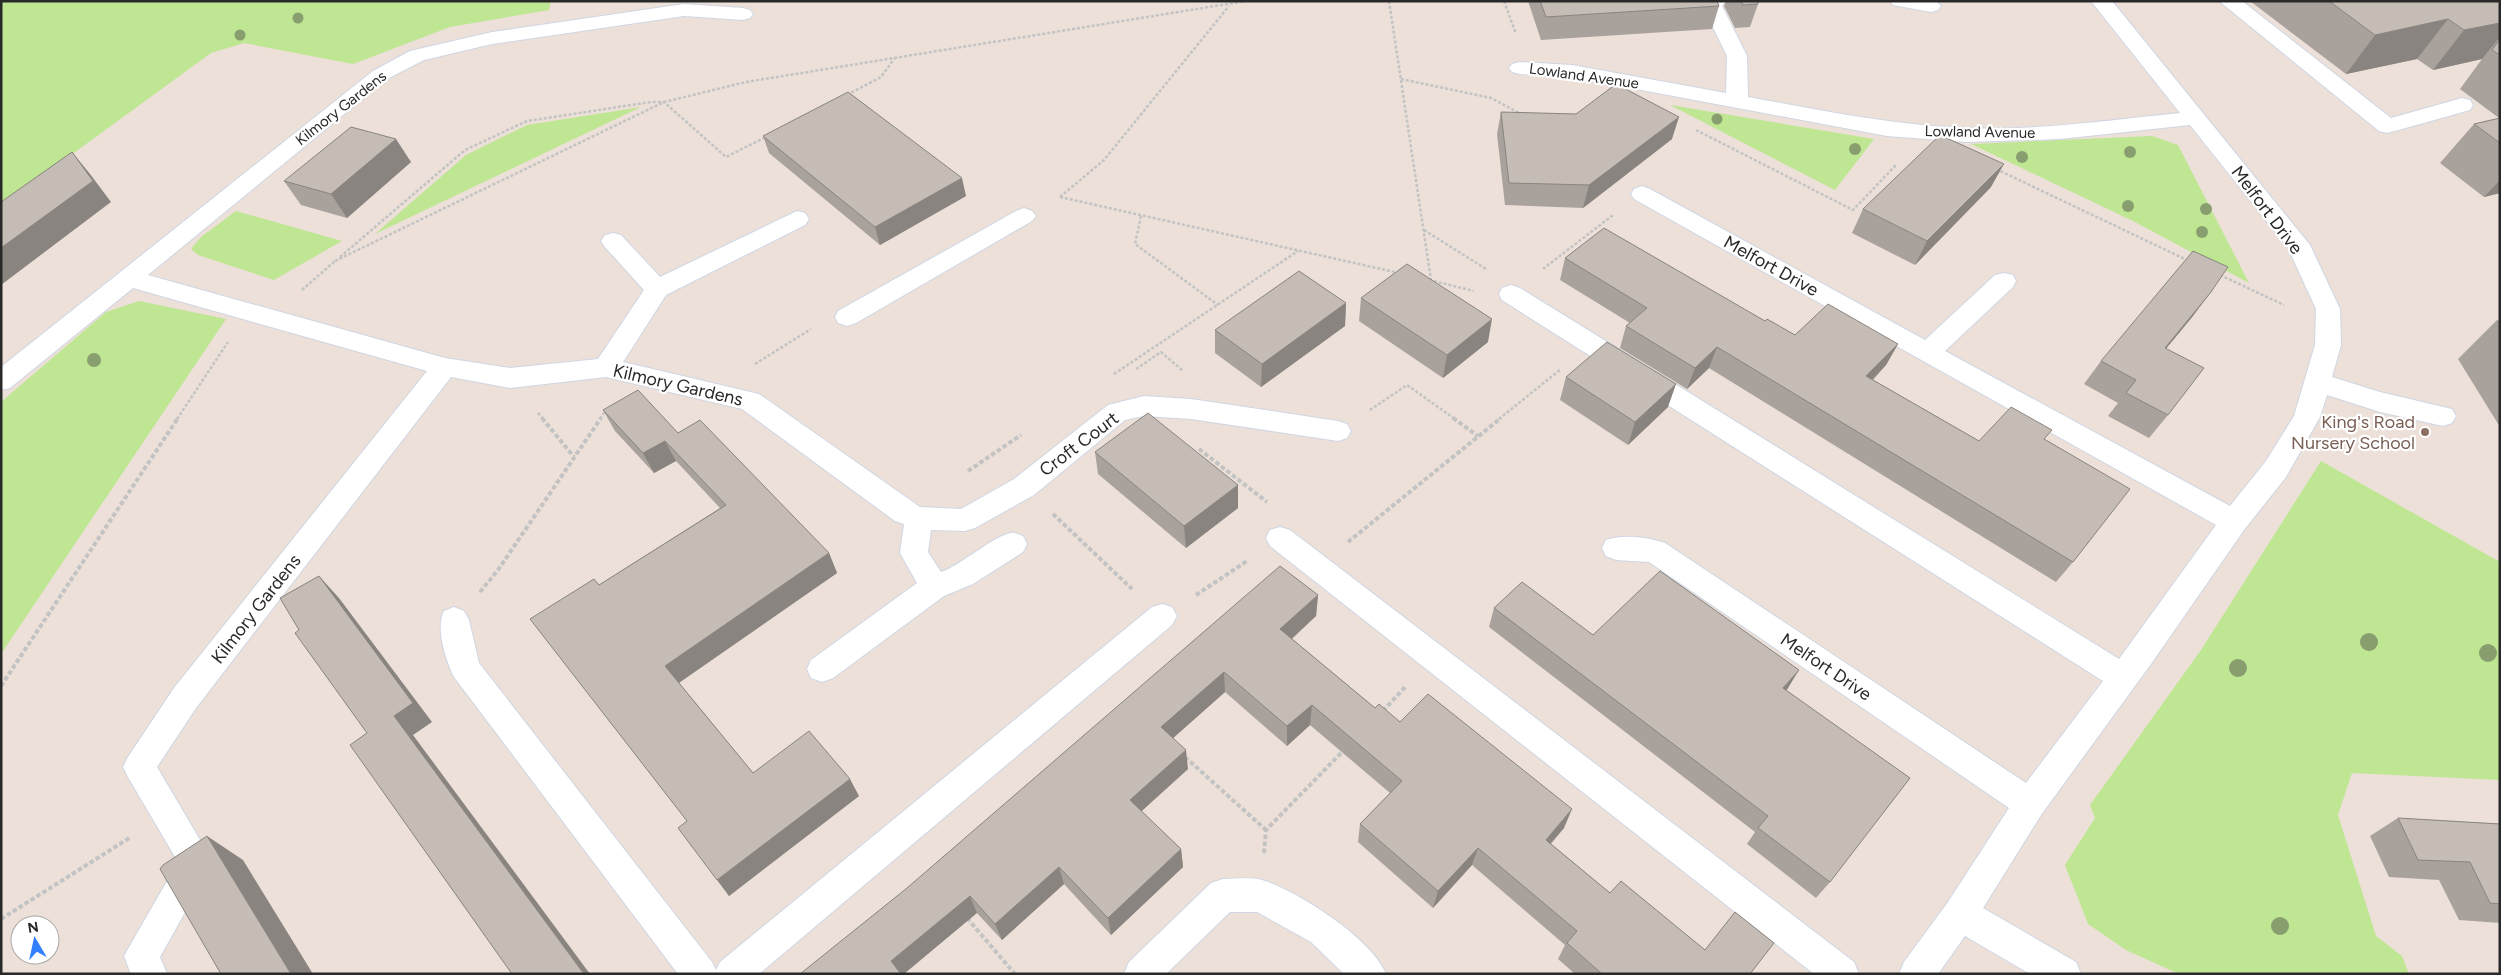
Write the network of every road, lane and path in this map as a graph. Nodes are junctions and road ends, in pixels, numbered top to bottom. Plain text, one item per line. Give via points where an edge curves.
1 (1246, 1) edge
2 (1389, 1) edge
3 (1716, 1) edge
4 (1900, 1) edge
5 (2101, 1) edge
6 (2229, 1) edge
7 (1230, 5) junction
8 (1931, 6) dead end
9 (743, 14) dead end
10 (894, 58) junction
11 (1520, 68) dead end
12 (1401, 79) junction
13 (844, 97) edge
14 (664, 102) junction
15 (1737, 102) junction
16 (2462, 105) dead end
17 (1527, 118) edge
18 (2195, 118) junction
19 (1692, 128) dead end
20 (768, 135) edge
21 (1902, 159) dead end
22 (1996, 169) edge
23 (1642, 194) joint
24 (1060, 198) junction
25 (1024, 216) joint
26 (1141, 216) junction
27 (796, 219) dead end
28 (1424, 230) junction
29 (613, 241) dead end
30 (335, 262) junction
31 (2193, 262) edge
32 (2211, 271) edge
33 (1403, 274) edge
34 (128, 278) junction
35 (1422, 278) edge
36 (1431, 280) junction
37 (2004, 281) dead end
38 (657, 289) junction
39 (1511, 294) junction
40 (1218, 304) dead end
41 (259, 315) junction
42 (847, 317) dead end
43 (2328, 326) junction
44 (814, 328) dead end
45 (794, 340) dead end
46 (1593, 344) junction
47 (1927, 353) junction
48 (446, 367) junction
49 (618, 371) junction
50 (510, 378) junction
51 (1, 381) edge
52 (2317, 382) junction
53 (1191, 409) junction
54 (2443, 416) dead end
55 (1338, 431) joint
56 (1478, 436) junction
57 (574, 457) junction
58 (1024, 487) junction
59 (919, 518) junction
60 (2234, 522) junction
61 (1280, 538) junction
62 (1013, 544) dead end
63 (1616, 548) dead end
64 (1317, 567) junction
65 (934, 587) junction
66 (1162, 616) junction
67 (454, 620) joint
68 (1434, 657) junction
69 (822, 669) dead end
70 (2123, 678) junction
71 (1, 686) edge
72 (1381, 713) edge
73 (1347, 747) edge
74 (1178, 752) edge
75 (2030, 804) junction
76 (167, 814) junction
77 (1266, 830) junction
78 (1260, 896) junction
79 (1960, 914) junction
80 (965, 916) edge
81 (1, 919) edge
82 (150, 974) edge
83 (700, 974) edge
84 (732, 974) edge
85 (1016, 974) edge
86 (1141, 974) edge
87 (1369, 974) edge
88 (1842, 974) edge
89 (1916, 974) edge
90 (2064, 974) edge

1 - 7 path
2 - 12 path
3 - 15 street via 1711,3 1737,56
4 - 8 street
5 - 18 street, Melfort Drive
6 - 16 street via 2387,126
7 - 10 path
7 - 24 path via 1104,160
9 - 34 street, Kilmory Gardens via 684,10 492,38 417,55 380,75
10 - 13 path via 890,68
10 - 14 path via 746,82
11 - 15 street, Lowland Avenue via 1572,71
12 - 17 path via 1491,98
12 - 28 path
14 - 20 path via 726,157
14 - 30 path
14 - 30 path via 527,121 465,150
15 - 18 street, Lowland Avenue via 1887,130 1966,136 2060,132
18 - 43 street, Melfort Drive via 2298,245 2328,310
19 - 21 path via 1853,210
22 - 31 path
23 - 39 path
23 - 47 street, Melfort Drive
24 - 25 path
24 - 26 path
25 - 42 street
26 - 33 path
26 - 40 path via 1135,244
27 - 38 street
28 - 36 path
28 - 39 path via 1504,280
29 - 38 street
30 - 41 path
32 - 43 path
34 - 41 street, Kilmory Gardens
34 - 51 street, Kilmory Gardens
35 - 36 path
36 - 39 path via 1499,298
37 - 47 street
38 - 49 street
39 - 46 street
41 - 48 street, Kilmory Gardens
41 - 71 path
43 - 52 street, Melfort Drive via 2328,345
44 - 45 path
46 - 56 path
46 - 70 street
47 - 60 street, Melfort Drive
48 - 50 street, Kilmory Gardens
48 - 76 street, Kilmory Gardens via 185,698 139,767
49 - 50 street, Kilmory Gardens
49 - 57 path
49 - 59 street, Kilmory Gardens via 750,401 905,513
50 - 57 path
52 - 54 street via 2380,402
52 - 60 street, Melfort Drive via 2307,418 2276,470
53 - 55 street, Croft Court
53 - 58 street, Croft Court via 1144,406 1118,412
53 - 61 path via 1178,433 1286,517
55 - 56 path via 1407,384
56 - 64 path
57 - 67 path via 498,570
58 - 59 street, Croft Court via 965,520
58 - 66 path
59 - 65 street via 914,553
60 - 70 street, Melfort Drive
61 - 64 street
61 - 66 path
62 - 65 street via 963,576
63 - 75 street, Melfort Drive via 1655,551
64 - 68 street
65 - 69 street
66 - 84 street
67 - 83 street via 465,668
68 - 72 path
68 - 88 street
70 - 75 street, Melfort Drive
73 - 77 path
74 - 77 path
75 - 79 street, Melfort Drive
76 - 81 path
76 - 82 street, Kilmory Gardens via 196,862 141,956
77 - 78 path
78 - 86 street via 1223,895
78 - 87 street via 1323,930
79 - 89 street, Melfort Drive
79 - 90 street
80 - 85 path

